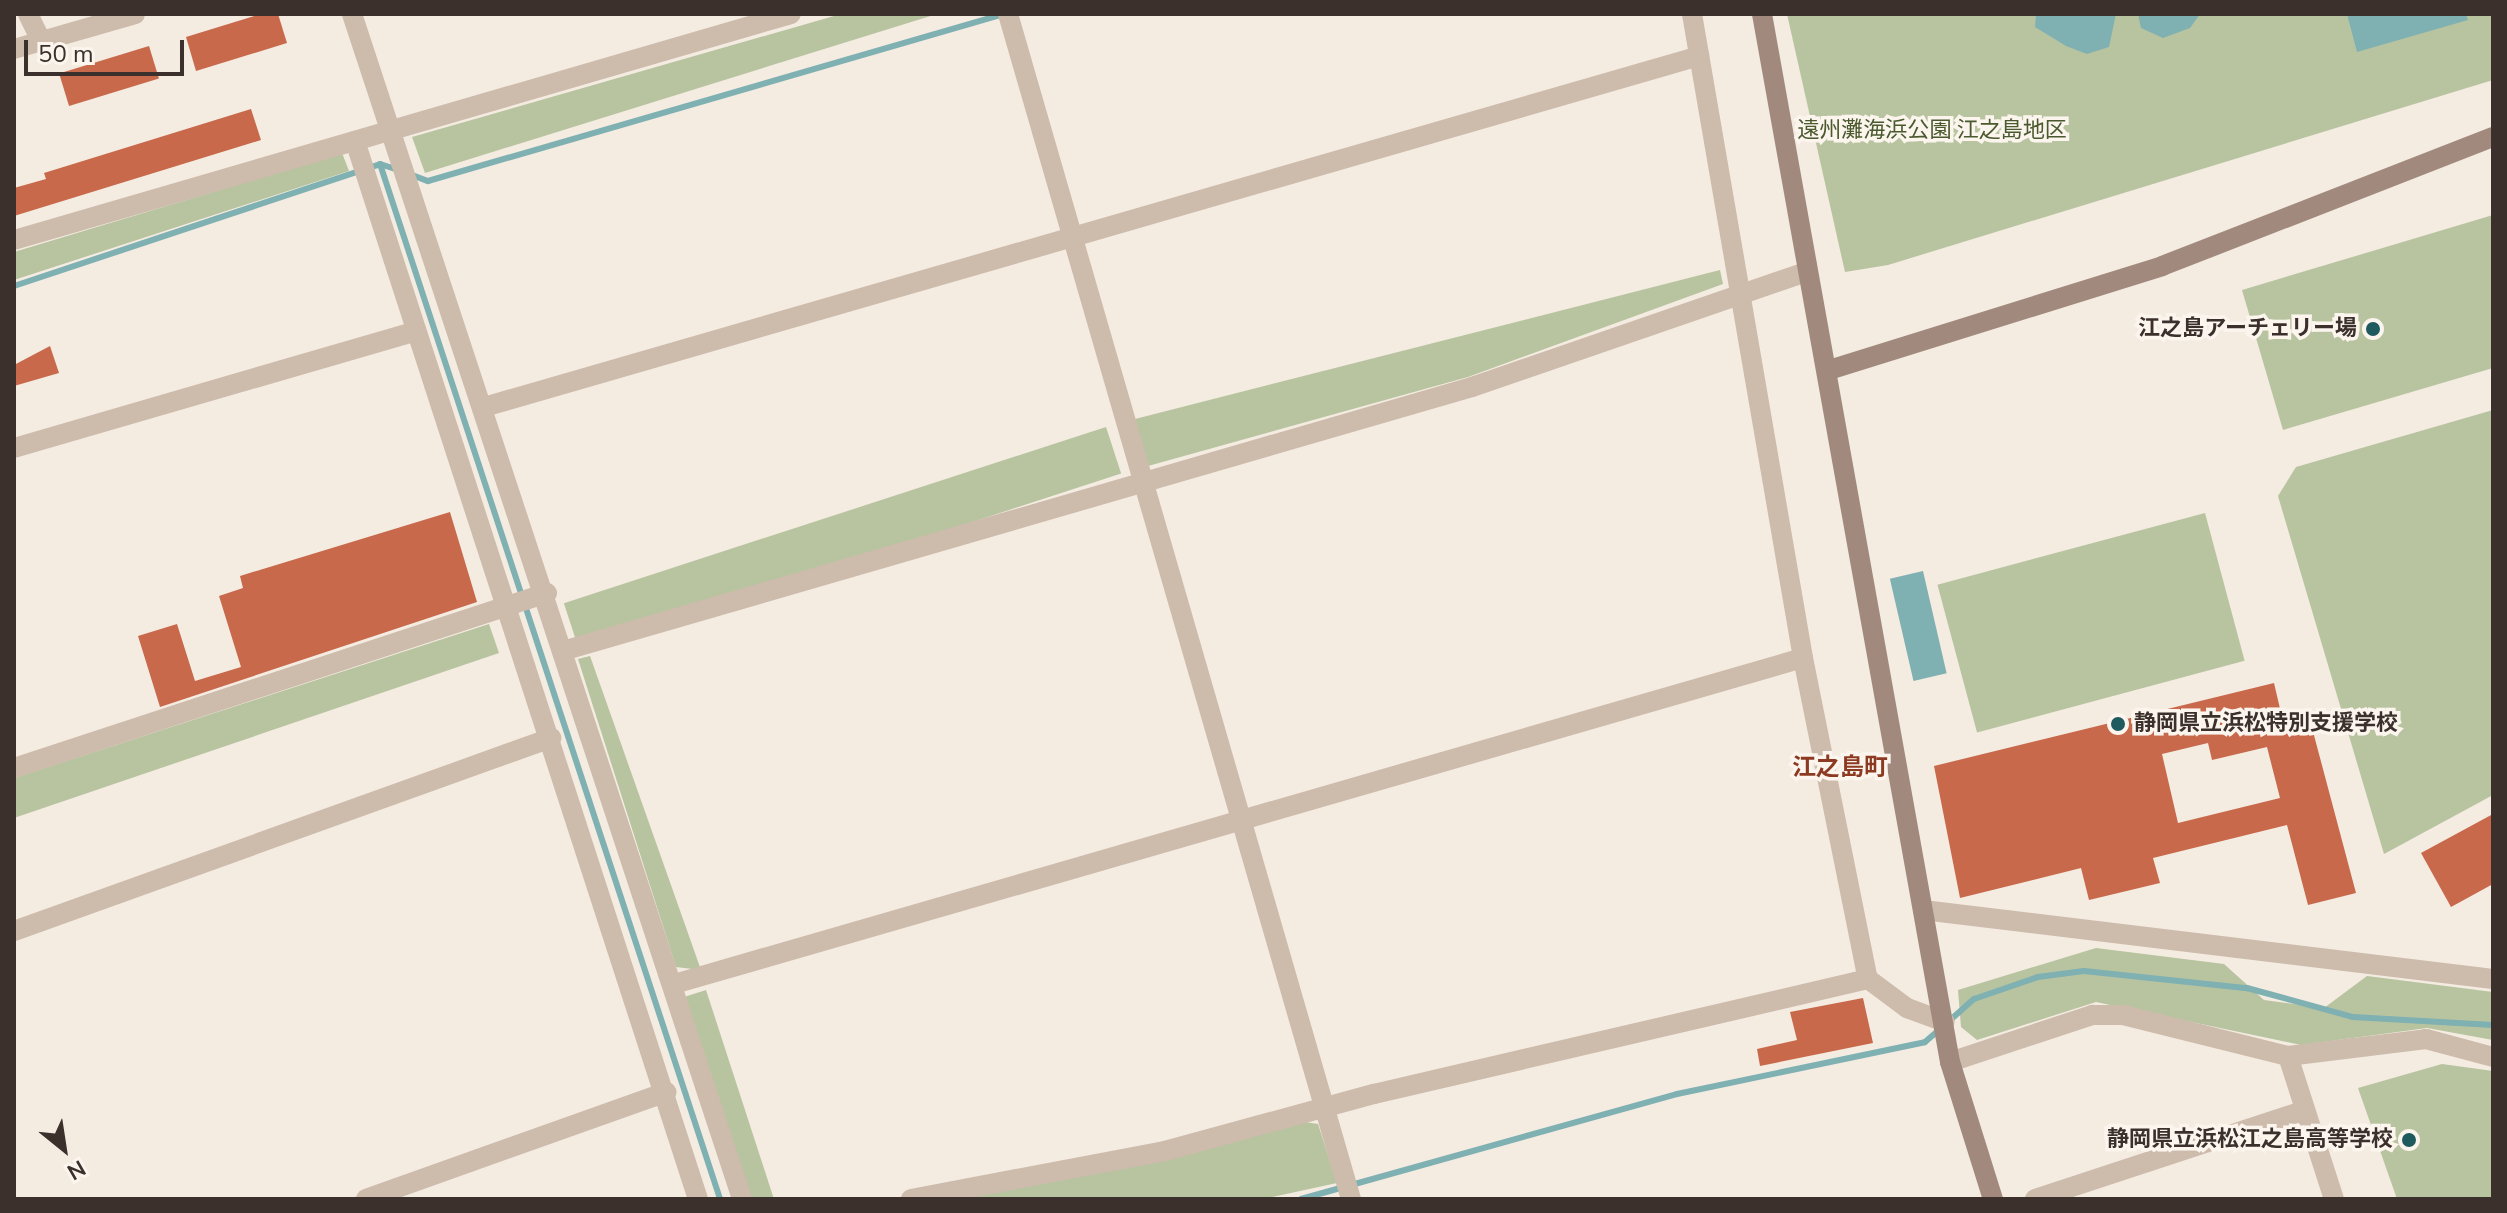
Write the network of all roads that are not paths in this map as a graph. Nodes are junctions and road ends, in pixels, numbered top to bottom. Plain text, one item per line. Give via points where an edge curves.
1 (28, 14) edge
2 (135, 14) edge
3 (352, 14) edge
4 (791, 14) edge
5 (1008, 14) edge
6 (1692, 14) edge
7 (1762, 14) edge
8 (41, 41) junction
9 (14, 49) edge
10 (1699, 56) junction
11 (391, 130) junction
12 (2493, 137) edge
13 (355, 141) junction
14 (1071, 237) junction
15 (14, 240) edge
16 (1804, 273) junction
17 (1738, 294) junction
18 (416, 331) junction
19 (1829, 370) junction
20 (484, 407) junction
21 (14, 448) edge
22 (1140, 485) junction
23 (547, 593) junction
24 (507, 607) junction
25 (566, 650) junction
26 (1803, 658) junction
27 (551, 738) junction
28 (14, 768) edge
29 (1241, 821) junction
30 (1923, 910) junction
31 (14, 931) edge
32 (1868, 979) junction
33 (2493, 979) edge
34 (674, 984) junction
35 (1945, 1022) junction
36 (2288, 1056) junction
37 (2493, 1057) edge
38 (1950, 1062) junction
39 (666, 1092) junction
40 (1321, 1107) junction
41 (2305, 1110) junction
42 (366, 1199) edge
43 (698, 1199) edge
44 (742, 1199) edge
45 (911, 1199) edge
46 (1351, 1199) edge
47 (1993, 1199) edge
48 (2035, 1199) edge
49 (2334, 1199) edge

1 - 8 street
2 - 8 street
3 - 11 street
4 - 11 street
5 - 14 street
6 - 10 street
7 - 16 street
8 - 9 street
10 - 14 street
10 - 17 street
11 - 13 street
11 - 20 street
12 - 19 street via 2150,270
13 - 15 street
13 - 18 street
14 - 20 street
14 - 22 street
16 - 17 street
16 - 19 street
17 - 22 street via 1472,387
17 - 26 street
18 - 21 street
18 - 24 street
19 - 30 street
20 - 23 street
22 - 25 street
22 - 29 street
23 - 24 street
23 - 25 street
24 - 27 street
24 - 28 street
25 - 34 street
26 - 29 street
26 - 32 street
27 - 31 street
27 - 39 street
29 - 34 street
29 - 40 street
30 - 33 street
30 - 35 street
32 - 35 street via 1907,1008
32 - 40 street
34 - 44 street
35 - 38 street
36 - 37 street via 2426,1039
36 - 38 street via 2123,1015 2092,1015
36 - 41 street
38 - 47 street
39 - 42 street
39 - 43 street
40 - 45 street via 1165,1151
40 - 46 street
41 - 48 street
41 - 49 street

